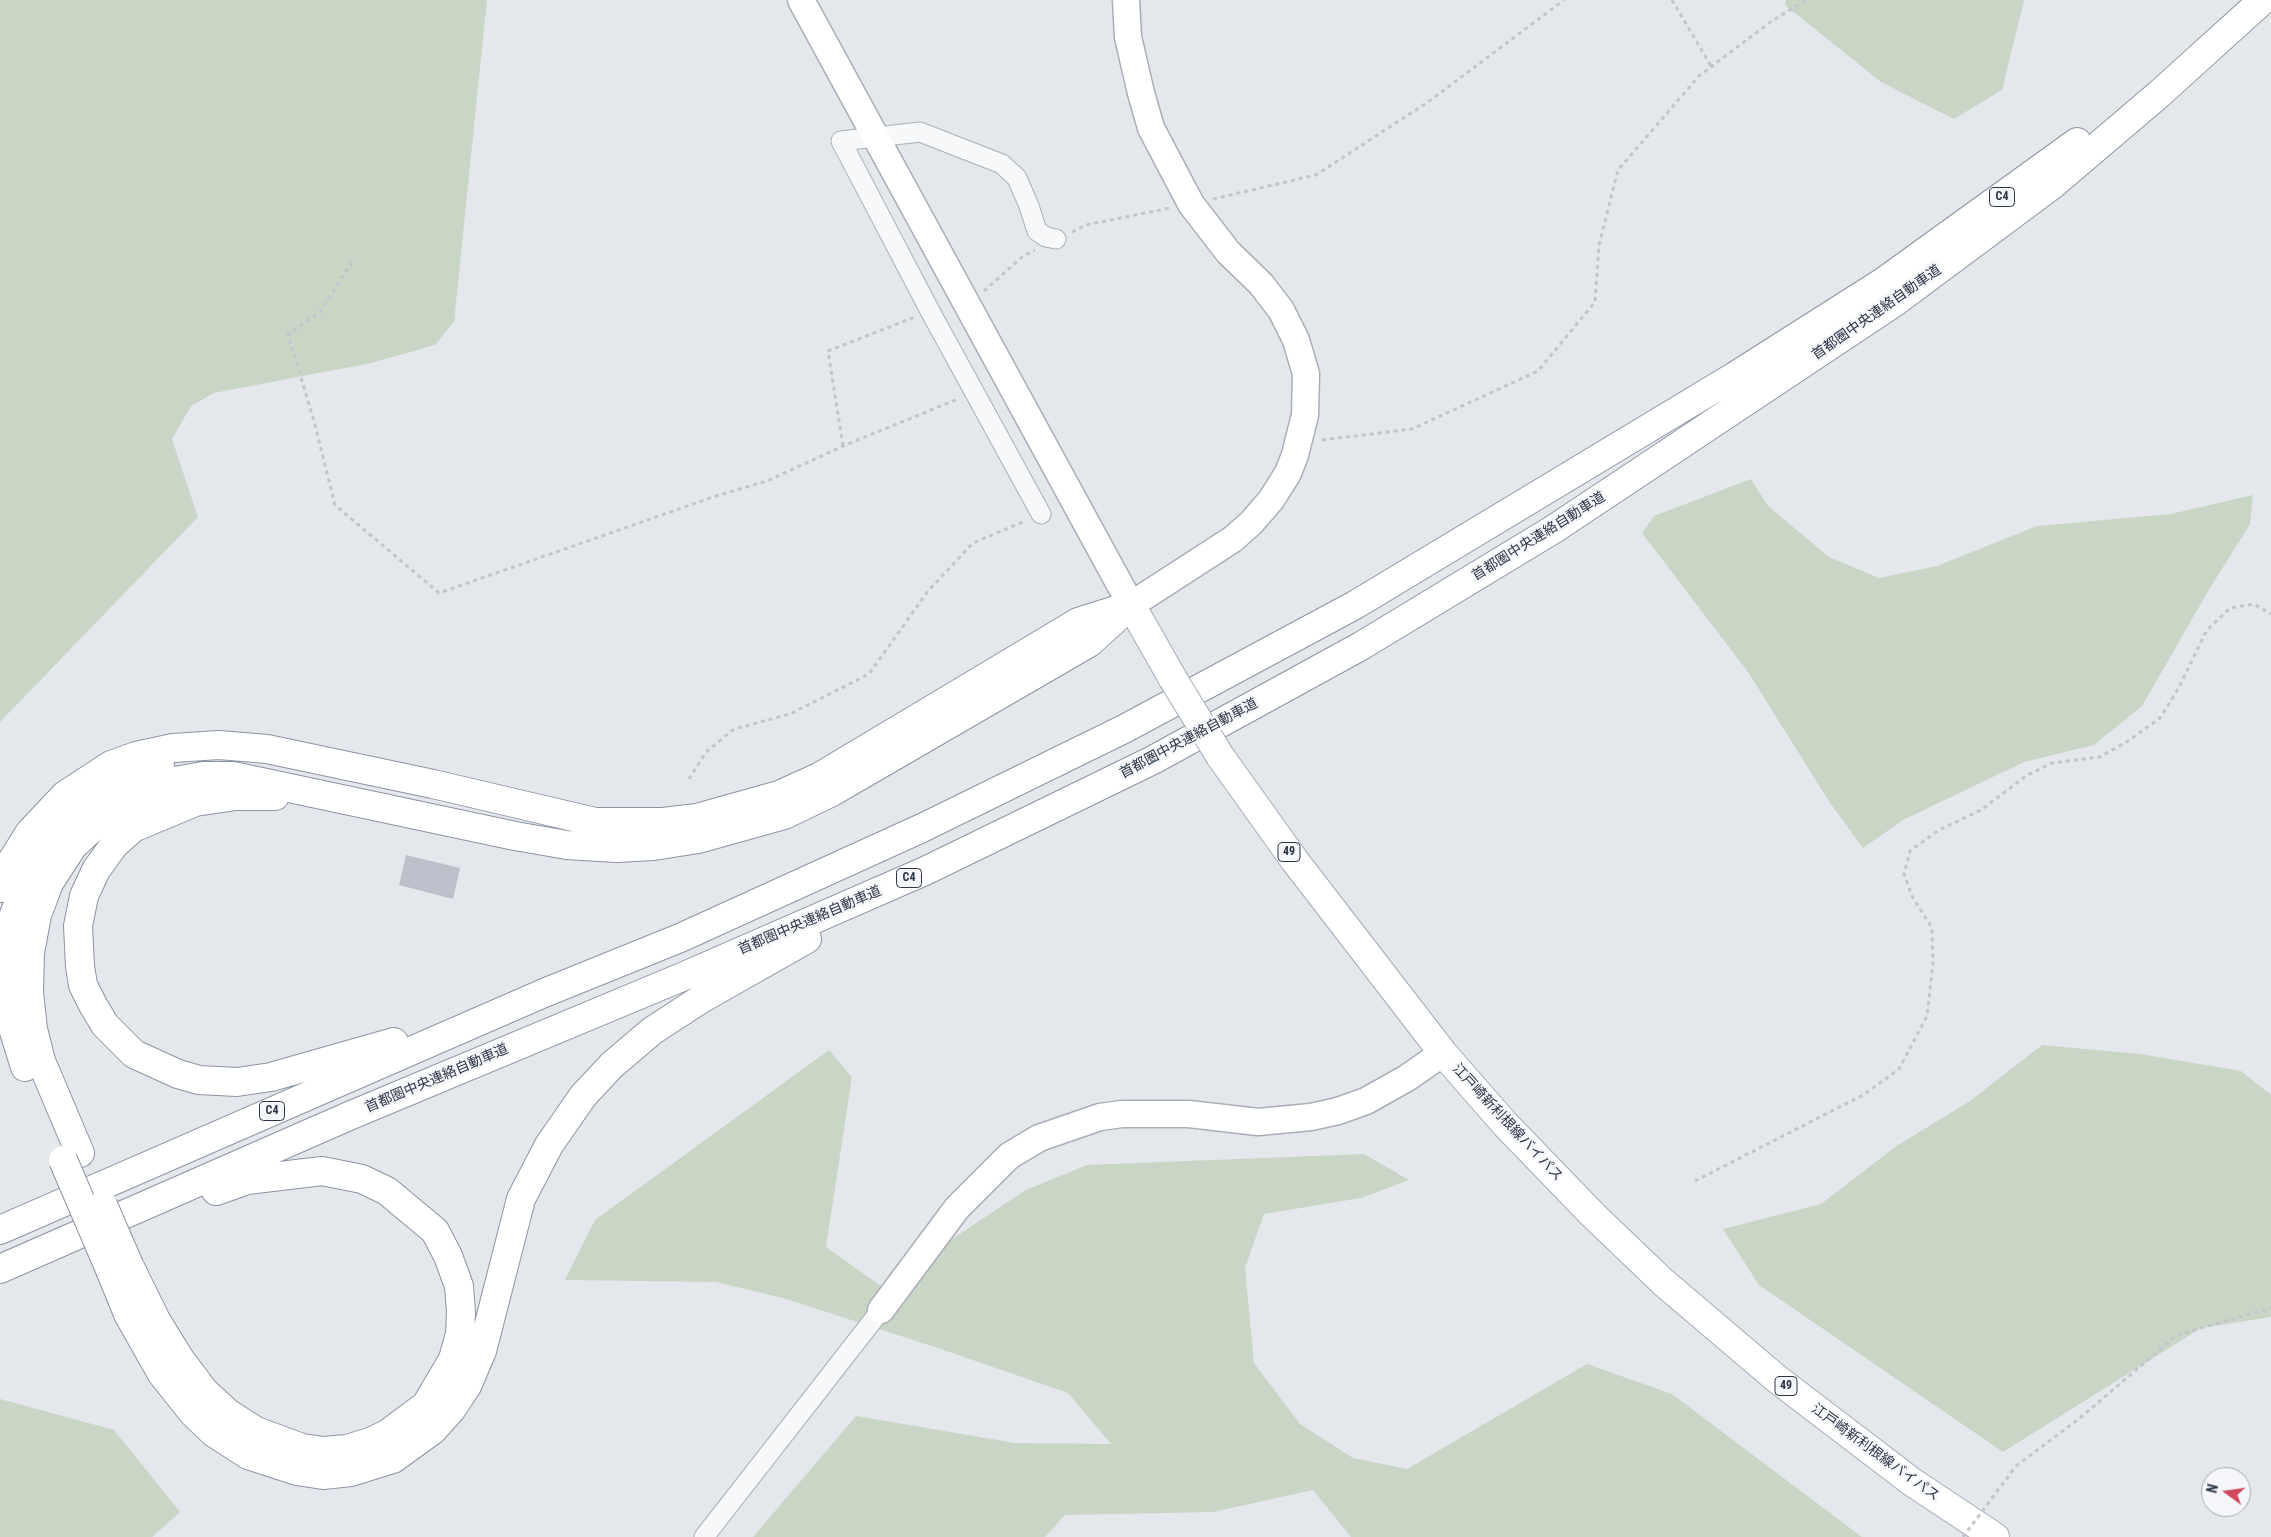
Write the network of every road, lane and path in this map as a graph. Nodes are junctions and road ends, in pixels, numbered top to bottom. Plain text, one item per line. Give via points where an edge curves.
1 (801, 0) edge
2 (1126, 0) edge
3 (1564, 0) edge
4 (1672, 0) edge
5 (1806, 0) edge
6 (2261, 2) edge
7 (1712, 66) junction
8 (873, 136) junction
9 (1191, 204) junction
10 (1056, 239) junction
11 (352, 262) dead end
12 (964, 299) junction
13 (930, 311) junction
14 (975, 393) junction
15 (1299, 443) junction
16 (843, 446) junction
17 (1042, 514) joint
18 (1130, 605) junction
19 (2271, 614) edge
20 (333, 764) junction
21 (689, 780) dead end
22 (324, 796) junction
23 (698, 828) junction
24 (925, 871) junction
25 (0, 888) edge
26 (544, 993) junction
27 (1443, 1053) junction
28 (72, 1156) junction
29 (1695, 1181) dead end
30 (0, 1230) edge
31 (8, 1266) edge
32 (120, 1269) junction
33 (2271, 1308) edge
34 (882, 1310) joint
35 (704, 1537) edge
36 (1963, 1537) edge
37 (1995, 1537) edge

1 - 8 street
2 - 9 street via 1128,37 1140,93 1152,128
3 - 9 path via 1428,102 1316,174
4 - 7 path
5 - 7 path
6 - 24 main road, 首都圏中央連絡自動車道 / C4 via 2051,186 1894,302 1554,529 1361,646 1152,760
6 - 26 main road, 首都圏中央連絡自動車道 / C4 via 1883,282 1735,376 1355,606 1124,729 922,828 680,938
7 - 15 path via 1698,76 1618,170 1599,246 1595,302 1538,371 1412,429
8 - 10 street via 920,132 1002,164 1017,178 1037,231
8 - 12 street
8 - 13 street via 841,142
9 - 10 path via 1086,225
9 - 15 street via 1228,252 1282,310 1296,340 1306,374 1305,415
10 - 12 path via 1022,257 986,290
11 - 16 path via 320,312 288,334 336,505 439,593 767,481
12 - 18 street
13 - 14 street
13 - 16 path via 828,351
14 - 16 path
14 - 17 street
15 - 18 street via 1280,488 1251,524
17 - 21 path via 974,543 928,590 869,674 790,714 734,729 706,752
18 - 23 main road via 1078,622 819,777 779,795 749,815
18 - 27 main road, 江戸崎新利根線バイパス / 49, bridge via 1220,756 1300,868
19 - 29 path via 2254,604 2230,608 2207,630 2160,718 2128,741 2100,757 2052,763 2026,776 1981,810 1939,830 1910,851 1904,874 1912,896 1932,928 1933,964 1927,1016 1899,1069 1863,1095
20 - 23 main road via 595,822 662,822
20 - 25 main road via 267,749 219,745 172,748 111,765 65,795 47,813 30,832 10,864
20 - 28 main road via 222,755 152,768 90,800 69,817 43,849 29,875 9,928 6,974 18,1047
22 - 23 main road via 567,845 654,846
22 - 26 main road via 236,796 195,802 133,828 114,845 96,870 84,896 78,926 80,966 83,985 105,1025 134,1054 199,1080 236,1082 271,1077 389,1044 461,1016
22 - 28 main road via 233,776 175,781 150,791 102,819 72,846 49,883 37,916 30,953 29,992 32,1029
24 - 31 main road, 首都圏中央連絡自動車道 / C4 via 349,1116
24 - 32 main road via 652,1031 583,1096 549,1145 522,1199 482,1351 467,1386 434,1430 393,1459 351,1472 323,1474 271,1464 248,1455 220,1437 193,1413 162,1374 133,1322
26 - 30 main road, 首都圏中央連絡自動車道 / C4
27 - 34 street via 1366,1101 1312,1117 1258,1122 1189,1114 1122,1114 1100,1117 1039,1138 1009,1156 957,1208
27 - 37 main road, 江戸崎新利根線バイパス / 49 via 1505,1124 1593,1215 1711,1325 1867,1449
28 - 32 main road, bridge
31 - 32 main road via 247,1180 322,1172 362,1179 387,1191 435,1231 459,1286 460,1334 453,1359 438,1388 426,1405 407,1421 370,1442 347,1449 324,1451 302,1448 256,1431 228,1414 204,1391
33 - 36 path, bridge via 2177,1334 2080,1418 2016,1466
34 - 35 street

